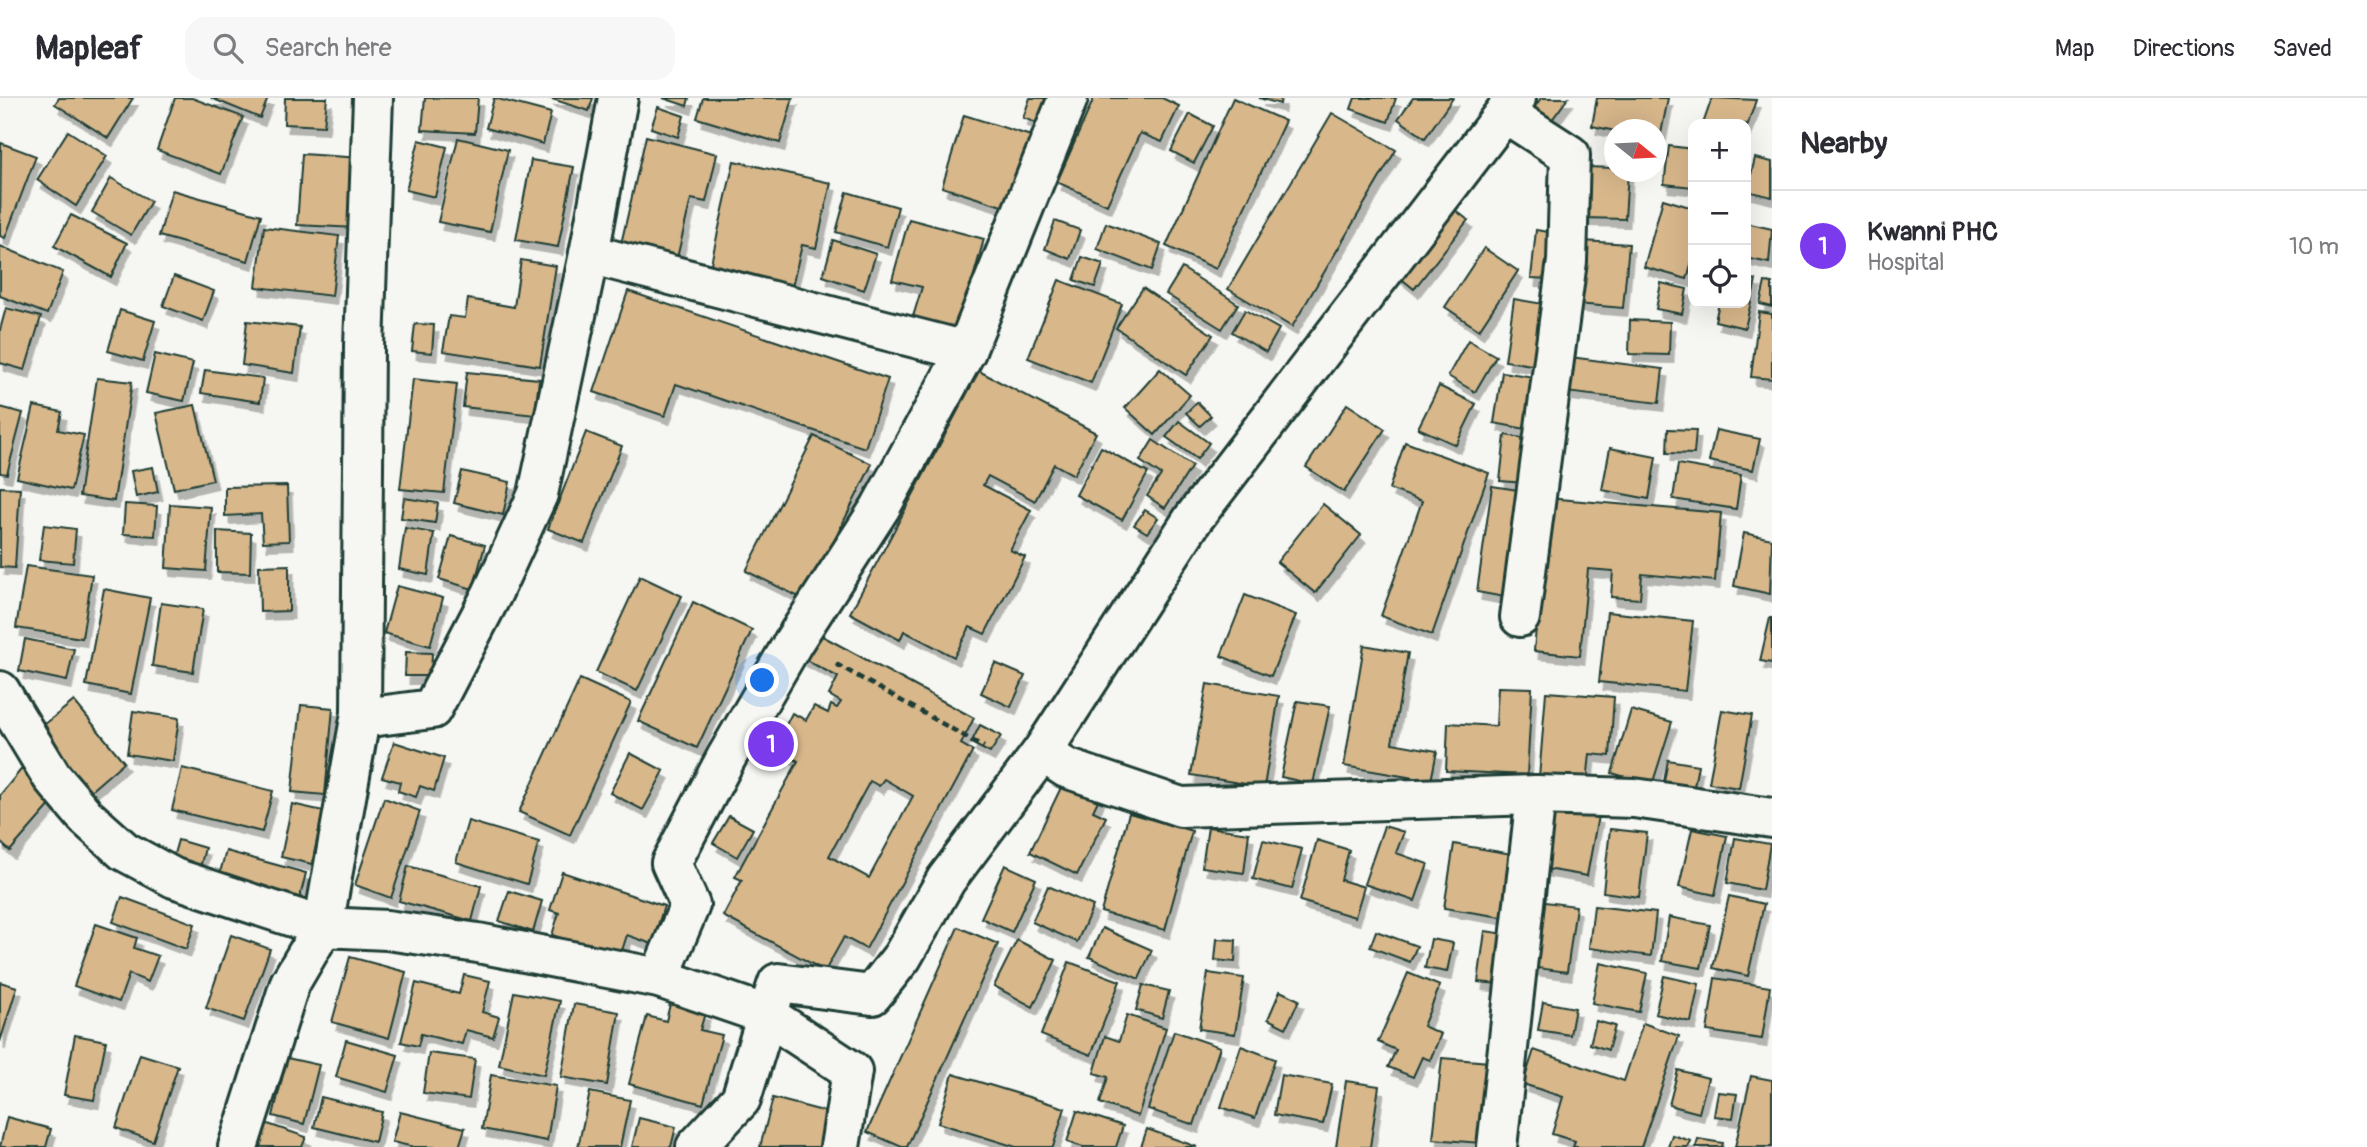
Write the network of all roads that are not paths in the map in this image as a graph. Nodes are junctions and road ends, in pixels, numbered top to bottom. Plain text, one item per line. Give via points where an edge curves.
1 (373, 98) edge
2 (618, 98) edge
3 (1068, 98) edge
4 (1511, 105) edge
5 (589, 254) junction
6 (966, 351) junction
7 (1520, 617) dead end
8 (0, 691) edge
9 (361, 713) junction
10 (1035, 762) junction
11 (1536, 795) junction
12 (1772, 818) edge
13 (323, 927) junction
14 (659, 978) junction
15 (767, 1015) junction
16 (238, 1147) edge
17 (696, 1147) edge
18 (840, 1147) edge
19 (1497, 1147) edge

1 - 9 street
2 - 5 street
3 - 6 street
4 - 7 street via 1570,155 1567,261
4 - 10 street via 1193,519
5 - 6 street
5 - 9 street via 538,494 492,594 432,709 378,716
6 - 14 street via 880,508 726,758 671,863 690,905
8 - 13 street via 52,777 86,817 124,851 174,878
9 - 13 street
10 - 11 street via 1181,807
10 - 15 street via 946,880 902,957 872,995 778,984
11 - 12 street via 1634,797
11 - 19 street
13 - 14 street via 387,930 478,943
13 - 16 street via 290,984
14 - 15 street
15 - 17 street via 741,1099
15 - 18 street via 852,1071

